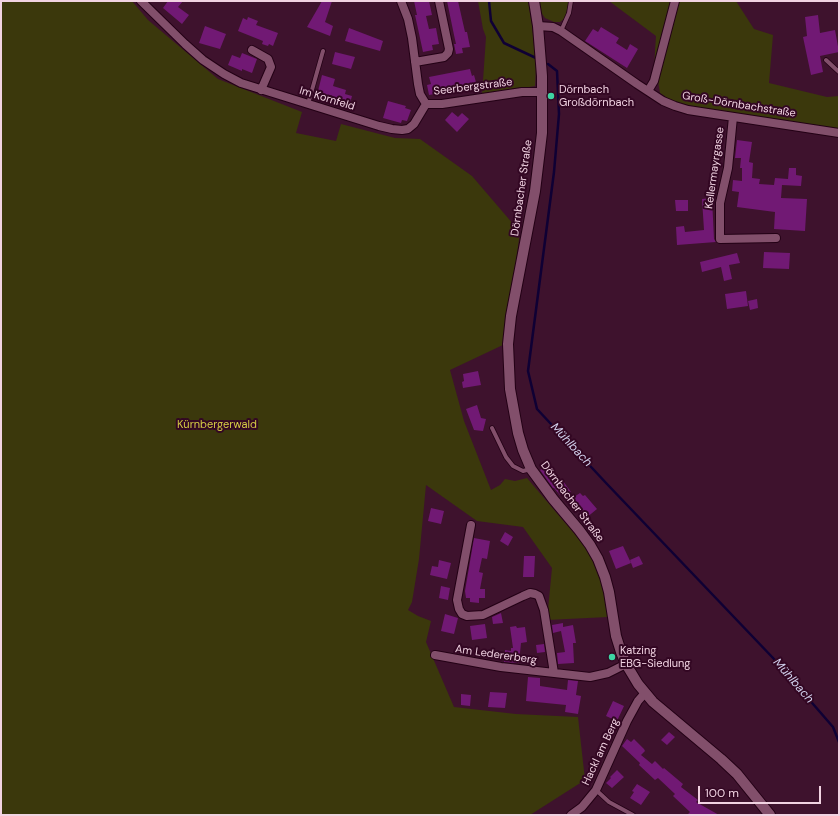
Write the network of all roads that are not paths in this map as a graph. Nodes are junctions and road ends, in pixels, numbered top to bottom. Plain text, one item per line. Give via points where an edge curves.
1 (141, 1) edge
2 (439, 1) edge
3 (534, 1) edge
4 (572, 1) edge
5 (675, 1) edge
6 (402, 2) edge
7 (538, 26) junction
8 (561, 30) junction
9 (252, 50) dead end
10 (323, 51) dead end
11 (826, 60) dead end
12 (416, 62) junction
13 (839, 72) edge
14 (261, 90) junction
15 (648, 91) junction
16 (542, 92) junction
17 (308, 104) junction
18 (426, 104) junction
19 (733, 117) junction
20 (839, 133) edge
21 (776, 238) dead end
22 (492, 428) dead end
23 (531, 469) junction
24 (471, 525) dead end
25 (435, 655) dead end
26 (626, 664) junction
27 (554, 673) junction
28 (645, 693) junction
29 (596, 790) junction
30 (571, 815) edge
31 (633, 815) edge
32 (770, 815) edge

1 - 14 street, Im Kornfeld via 203,60 241,83
2 - 12 street via 448,53 444,57
3 - 7 street, Dörnbacher Straße
4 - 8 lane
5 - 15 street via 654,81
6 - 12 street, Seerbergstraße
7 - 8 street, Groß-Dörnbachstraße
7 - 16 street, Dörnbacher Straße
8 - 15 street, Groß-Dörnbachstraße
9 - 14 street via 268,59 271,68
10 - 17 lane
11 - 13 lane
12 - 18 street, Seerbergstraße via 420,94
14 - 17 street, Im Kornfeld
15 - 19 street, Groß-Dörnbachstraße via 688,110
16 - 18 street, Seerbergstraße via 522,92
16 - 23 street, Dörnbacher Straße via 540,158 508,344 513,411 523,450
17 - 18 street, Im Kornfeld via 379,126 402,130 414,124
19 - 20 street, Groß-Dörnbachstraße
19 - 21 street, Kellermayrgasse via 728,168 720,203 720,239
22 - 23 lane via 513,466 523,471
23 - 26 street, Dörnbacher Straße via 579,530 598,559 609,592 616,636
24 - 27 street, Am Ledererberg via 457,600 459,609 467,616 483,616 523,596 539,596 544,610
25 - 27 street, Am Ledererberg via 448,659
26 - 27 street, Am Ledererberg via 600,676
26 - 28 street, Dörnbacher Straße
28 - 29 street, Hackl am Berg via 627,721
28 - 32 street, Dörnbacher Straße via 737,774
29 - 30 street, Hackl am Berg via 582,807
29 - 31 lane via 609,802

